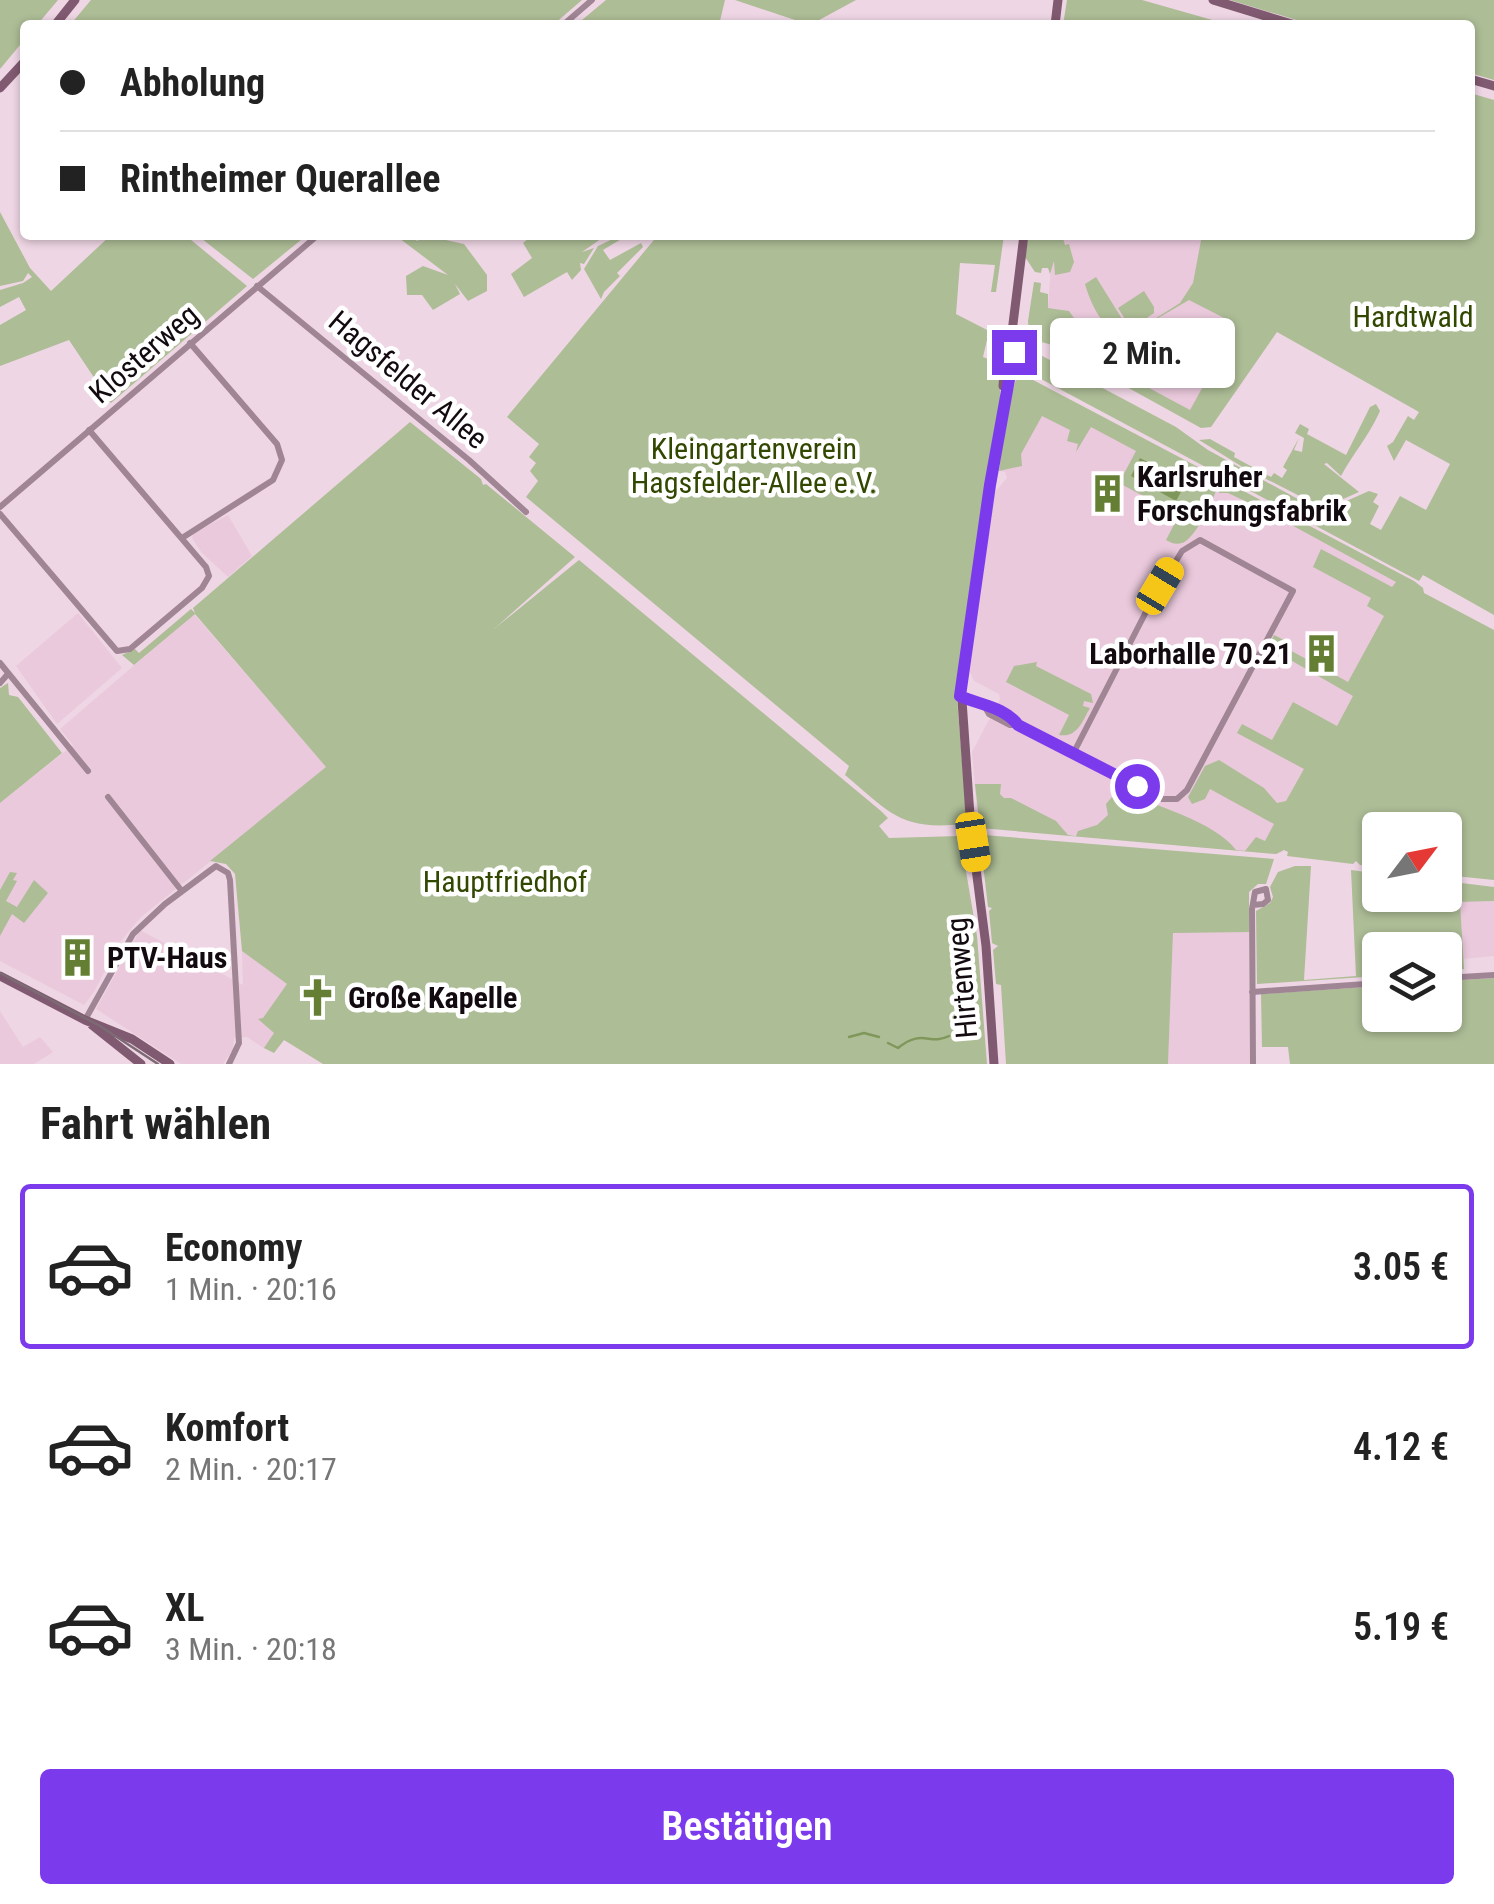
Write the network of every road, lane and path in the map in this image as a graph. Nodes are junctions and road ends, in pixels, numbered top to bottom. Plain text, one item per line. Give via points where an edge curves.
1 (75, 0) edge
2 (592, 0) edge
3 (1213, 0) edge
4 (60, 20) edge
5 (568, 20) edge
6 (1279, 20) edge
7 (20, 66) edge
8 (0, 88) edge
9 (312, 240) edge
10 (1023, 240) edge
11 (257, 286) junction
12 (190, 343) junction
13 (89, 430) junction
14 (0, 510) edge
15 (526, 512) dead end
16 (182, 538) junction
17 (0, 663) edge
18 (7, 675) junction
19 (0, 684) edge
20 (960, 696) junction
21 (1074, 752) junction
22 (88, 772) dead end
23 (108, 797) dead end
24 (182, 890) junction
25 (1253, 904) dead end
26 (1494, 975) edge
27 (0, 976) edge
28 (1462, 977) edge
29 (1362, 984) edge
30 (1252, 992) junction
31 (85, 1020) junction
32 (141, 1064) edge
33 (170, 1064) edge
34 (229, 1064) edge
35 (994, 1064) edge
36 (1253, 1064) edge

1 - 4 street
2 - 5 street
3 - 6 street
7 - 8 street
9 - 11 street, Klosterweg
10 - 20 street, Hirtenweg via 1014,352
11 - 12 street, Klosterweg
11 - 15 street, Hagsfelder Allee
12 - 13 street, Klosterweg
12 - 16 street via 277,444 282,460 273,480
13 - 14 street, Klosterweg
13 - 16 street
14 - 16 street via 117,651 130,649 207,583 208,570
17 - 18 street
18 - 19 street
18 - 22 street
20 - 21 street
20 - 35 street, Hirtenweg
21 - 21 street via 1162,799 1177,799 1293,591 1200,540 1182,551
23 - 24 street
24 - 31 street via 133,934
24 - 34 street via 216,866 228,873 239,1042
25 - 30 street
26 - 28 street
27 - 31 street
29 - 30 street
30 - 36 street
31 - 32 street
31 - 33 street via 132,1038

